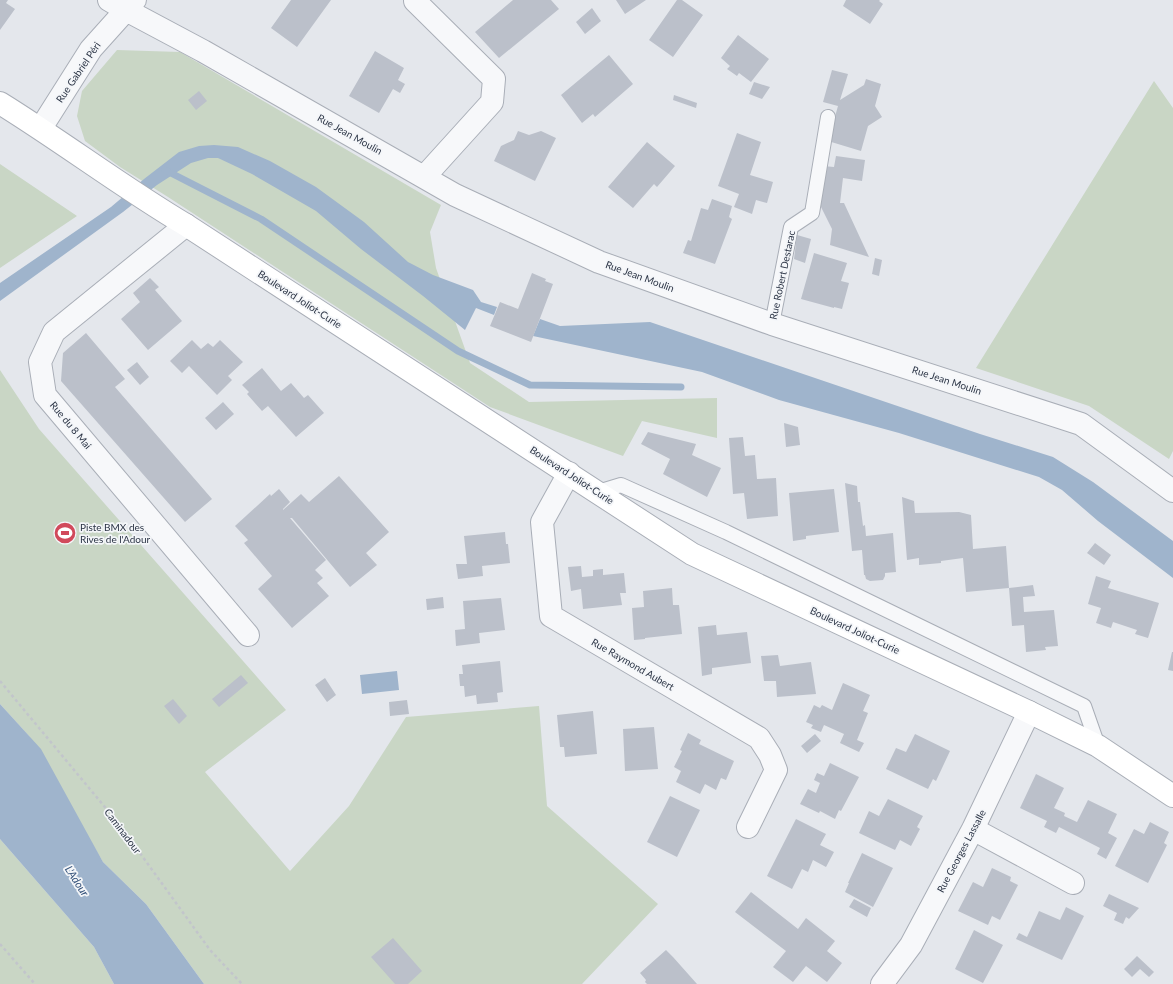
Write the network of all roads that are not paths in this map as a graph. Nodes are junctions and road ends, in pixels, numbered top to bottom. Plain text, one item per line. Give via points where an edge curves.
1 (415, 1) edge
2 (123, 3) edge
3 (0, 103) edge
4 (828, 118) dead end
5 (41, 128) junction
6 (425, 176) junction
7 (186, 225) junction
8 (772, 324) junction
9 (570, 473) junction
10 (598, 492) junction
11 (1173, 492) edge
12 (248, 635) dead end
13 (1029, 712) junction
14 (1098, 746) junction
15 (1173, 796) edge
16 (748, 827) dead end
17 (973, 830) junction
18 (1073, 883) dead end
19 (882, 984) edge

1 - 6 street via 494,79 492,102
2 - 5 street, Rue Gabriel Péri
2 - 6 street, Rue Jean Moulin
3 - 5 main road, Boulevard Joliot-Curie
4 - 8 lane, Rue Robert Destarac via 812,214 791,227
5 - 7 main road, Boulevard Joliot-Curie
6 - 8 street, Rue Jean Moulin via 456,194 599,262
7 - 9 main road, Boulevard Joliot-Curie
7 - 12 street, Rue du 8 Mai via 54,332 40,362 45,395
8 - 11 street, Rue Jean Moulin via 1082,424
9 - 10 main road, Boulevard Joliot-Curie
9 - 16 street, Rue Raymond Aubert via 542,522 551,616 759,738 776,770
10 - 13 main road, Boulevard Joliot-Curie via 692,554
10 - 14 lane via 621,485 726,532 1084,706
13 - 14 main road, Boulevard Joliot-Curie
13 - 17 street, Rue Georges Lassalle
14 - 15 main road, Boulevard Joliot-Curie
17 - 18 street
17 - 19 street, Rue Georges Lassalle via 911,945

